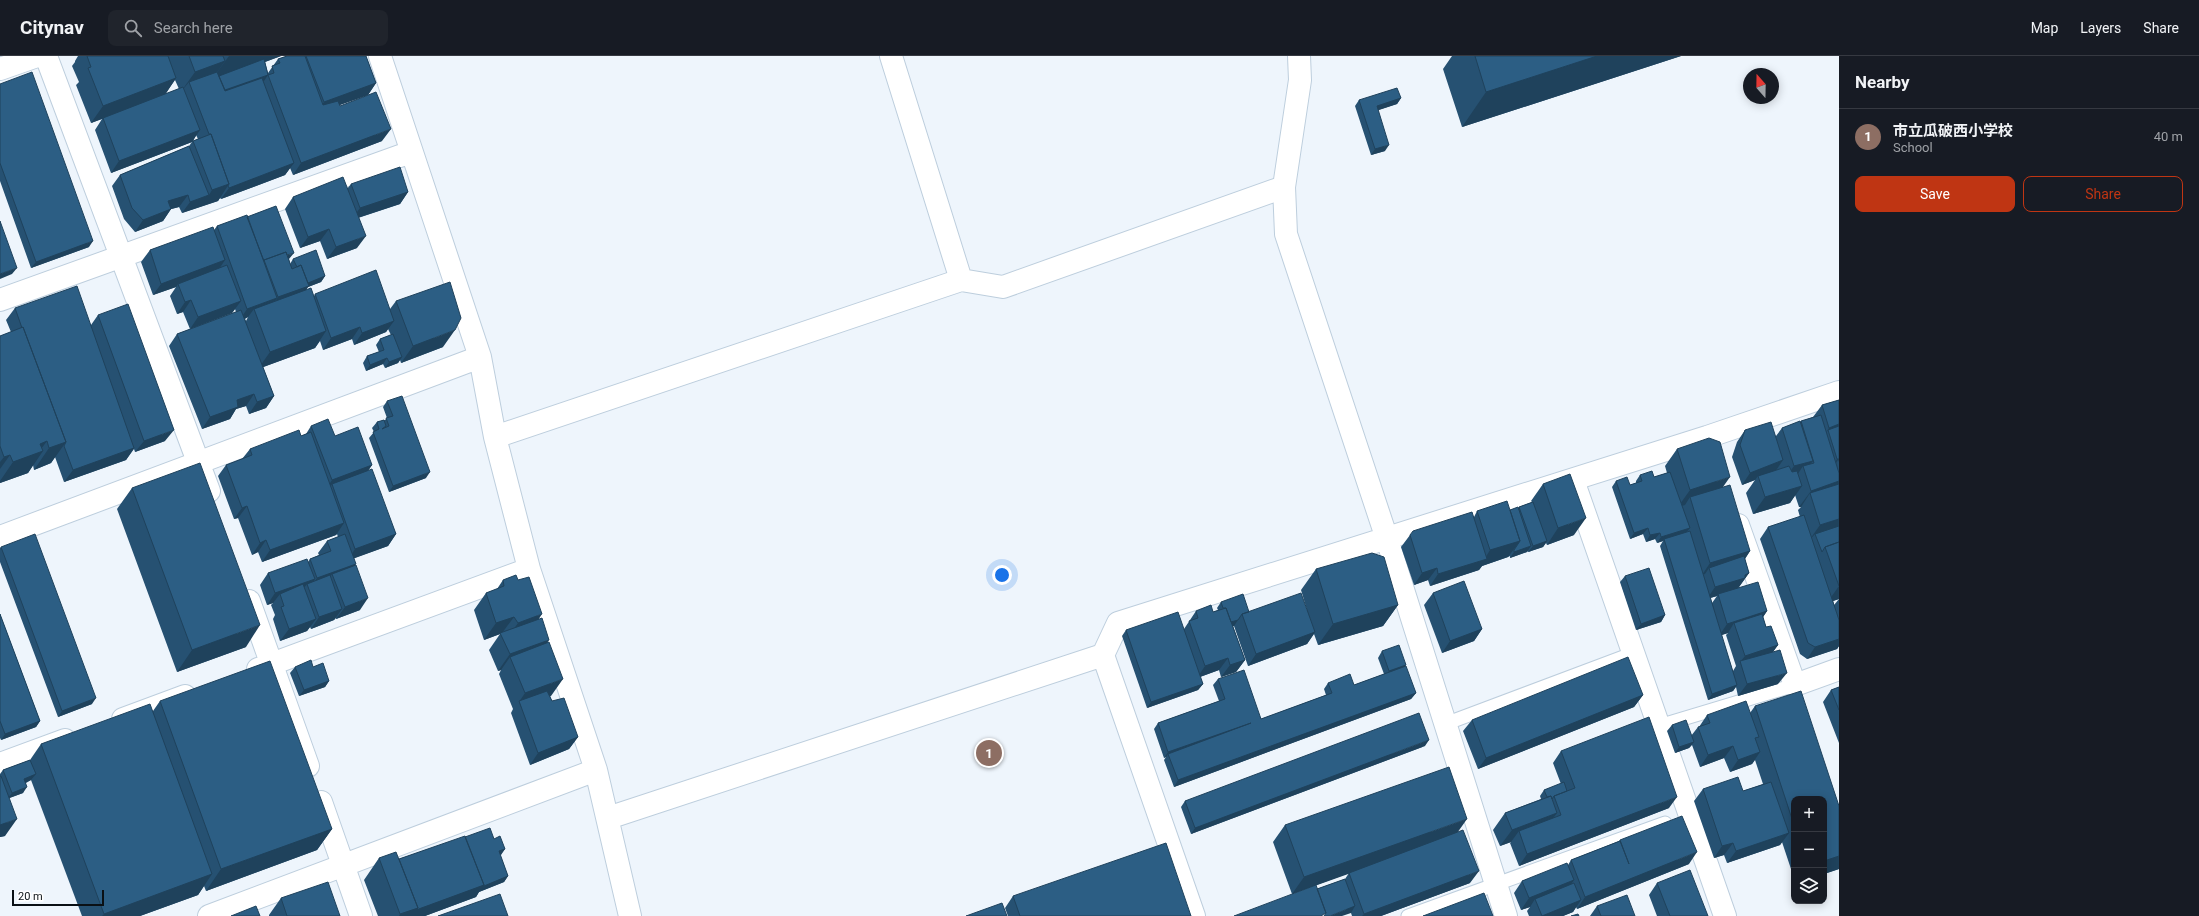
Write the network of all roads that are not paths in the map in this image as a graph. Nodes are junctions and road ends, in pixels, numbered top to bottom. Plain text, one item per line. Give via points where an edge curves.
1 (37, 56) edge
2 (46, 56) edge
3 (380, 56) edge
4 (891, 56) edge
5 (1299, 56) edge
6 (0, 69) edge
7 (411, 152) junction
8 (1284, 187) junction
9 (121, 256) junction
10 (961, 280) junction
11 (0, 300) edge
12 (480, 357) junction
13 (1839, 392) edge
14 (496, 437) junction
15 (199, 464) junction
16 (1573, 480) junction
17 (1731, 505) edge
18 (215, 508) edge
19 (0, 537) edge
20 (1387, 539) junction
21 (529, 569) junction
22 (242, 582) edge
23 (1634, 653) junction
24 (1102, 655) junction
25 (272, 664) junction
26 (1839, 669) edge
27 (242, 674) edge
28 (1795, 685) junction
29 (206, 688) edge
30 (1445, 724) junction
31 (103, 726) edge
32 (1659, 726) junction
33 (81, 734) edge
34 (0, 764) edge
35 (596, 770) junction
36 (1690, 814) junction
37 (608, 818) junction
38 (344, 866) junction
39 (1496, 884) junction
40 (209, 916) edge
41 (362, 916) edge
42 (630, 916) edge
43 (1194, 916) edge
44 (1408, 916) edge
45 (1506, 916) edge
46 (1725, 916) edge

1 - 6 street
2 - 9 street
3 - 7 street
4 - 10 street
5 - 8 street via 1300,80
7 - 9 street
7 - 12 street
8 - 10 street via 1003,287
8 - 20 street via 1286,234
9 - 11 street
9 - 15 street
10 - 14 street
12 - 14 street
12 - 15 street
13 - 16 street via 1710,445
14 - 21 street
15 - 18 street
15 - 19 street
16 - 20 street
16 - 23 street
17 - 28 street
20 - 24 street via 1118,623
20 - 30 street
21 - 25 street
21 - 35 street
22 - 25 street
23 - 30 lane
23 - 32 street
24 - 37 street
24 - 43 street
25 - 27 street
25 - 38 street
26 - 28 street
28 - 32 lane
29 - 31 street
30 - 39 street
32 - 36 street
33 - 34 street
35 - 37 street
35 - 38 street
36 - 39 lane
36 - 46 street
37 - 42 street
38 - 40 street
38 - 41 street
39 - 44 lane
39 - 45 street

